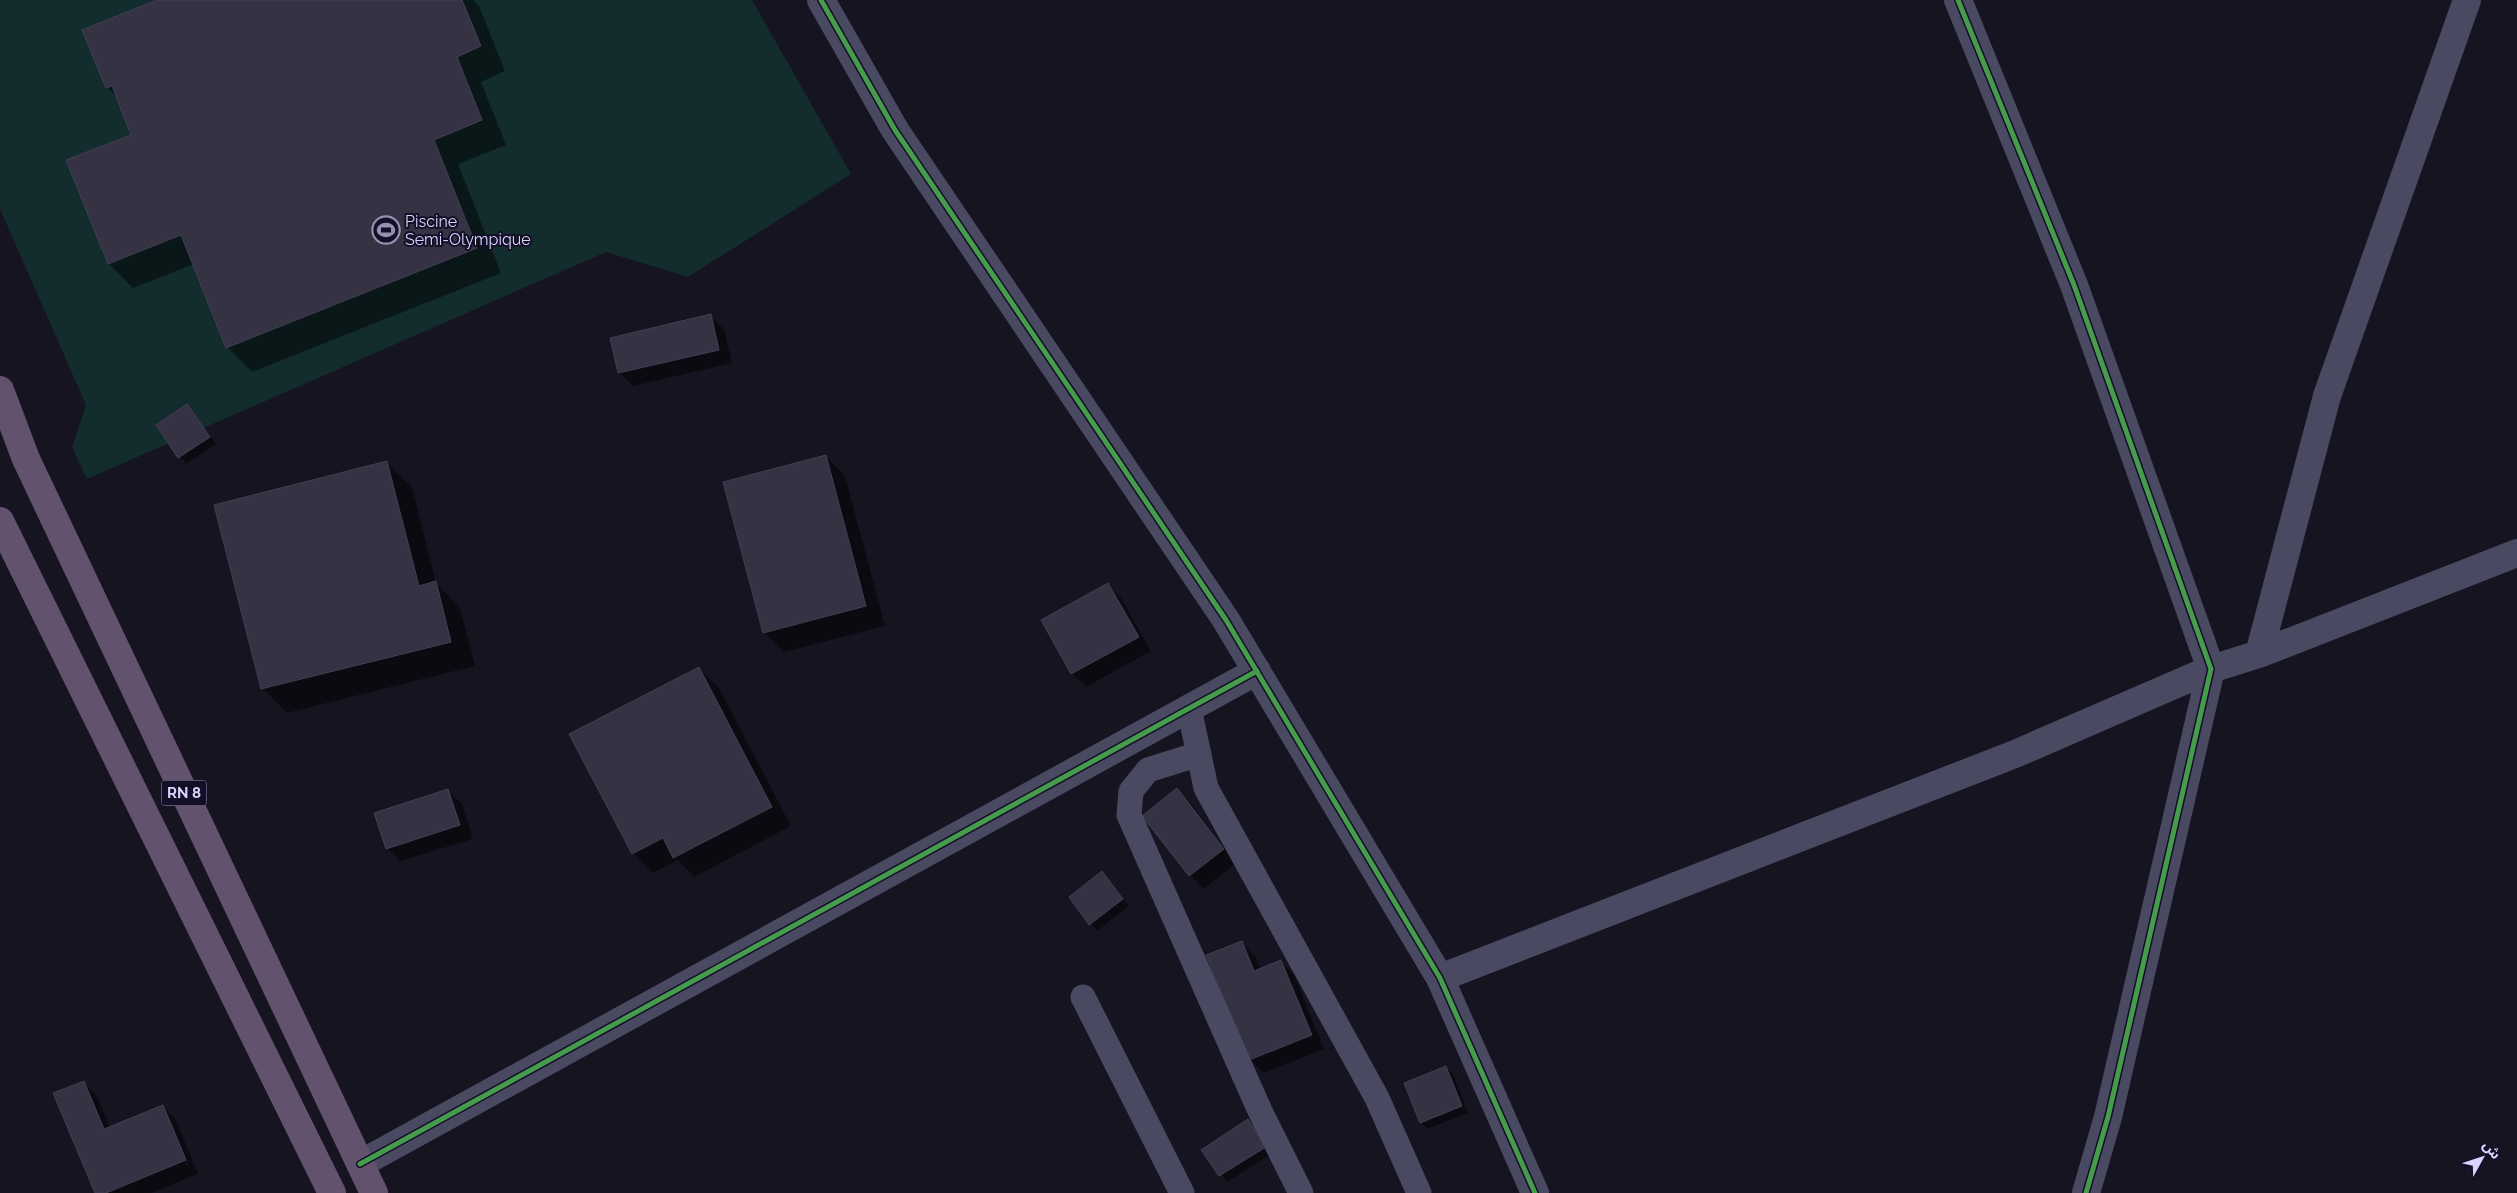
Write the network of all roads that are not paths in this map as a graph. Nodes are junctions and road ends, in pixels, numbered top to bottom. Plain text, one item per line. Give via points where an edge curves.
1 (821, 0) edge
2 (1958, 0) edge
3 (2467, 0) edge
4 (0, 390) edge
5 (0, 521) edge
6 (2517, 553) edge
7 (2259, 654) junction
8 (2211, 669) junction
9 (1257, 671) junction
10 (1189, 708) junction
11 (1198, 754) junction
12 (1440, 978) junction
13 (1084, 997) dead end
14 (360, 1164) junction
15 (332, 1193) edge
16 (374, 1193) edge
17 (1182, 1193) edge
18 (1302, 1193) edge
19 (1419, 1193) edge
20 (1534, 1193) edge
21 (2086, 1193) edge

1 - 9 street via 895,130 1226,620
2 - 8 street via 2074,285
3 - 7 street via 2327,396
4 - 14 highway, RN 8 via 26,459
5 - 15 highway, RN 8
6 - 7 street
7 - 8 street
8 - 12 street via 2015,754
8 - 21 street via 2108,1118
9 - 10 street
9 - 12 street
10 - 11 lane
10 - 14 street
11 - 18 lane via 1148,770 1131,791 1129,815 1260,1111
11 - 19 lane via 1206,788 1377,1098
12 - 20 street
13 - 17 lane
14 - 16 highway, RN 8

